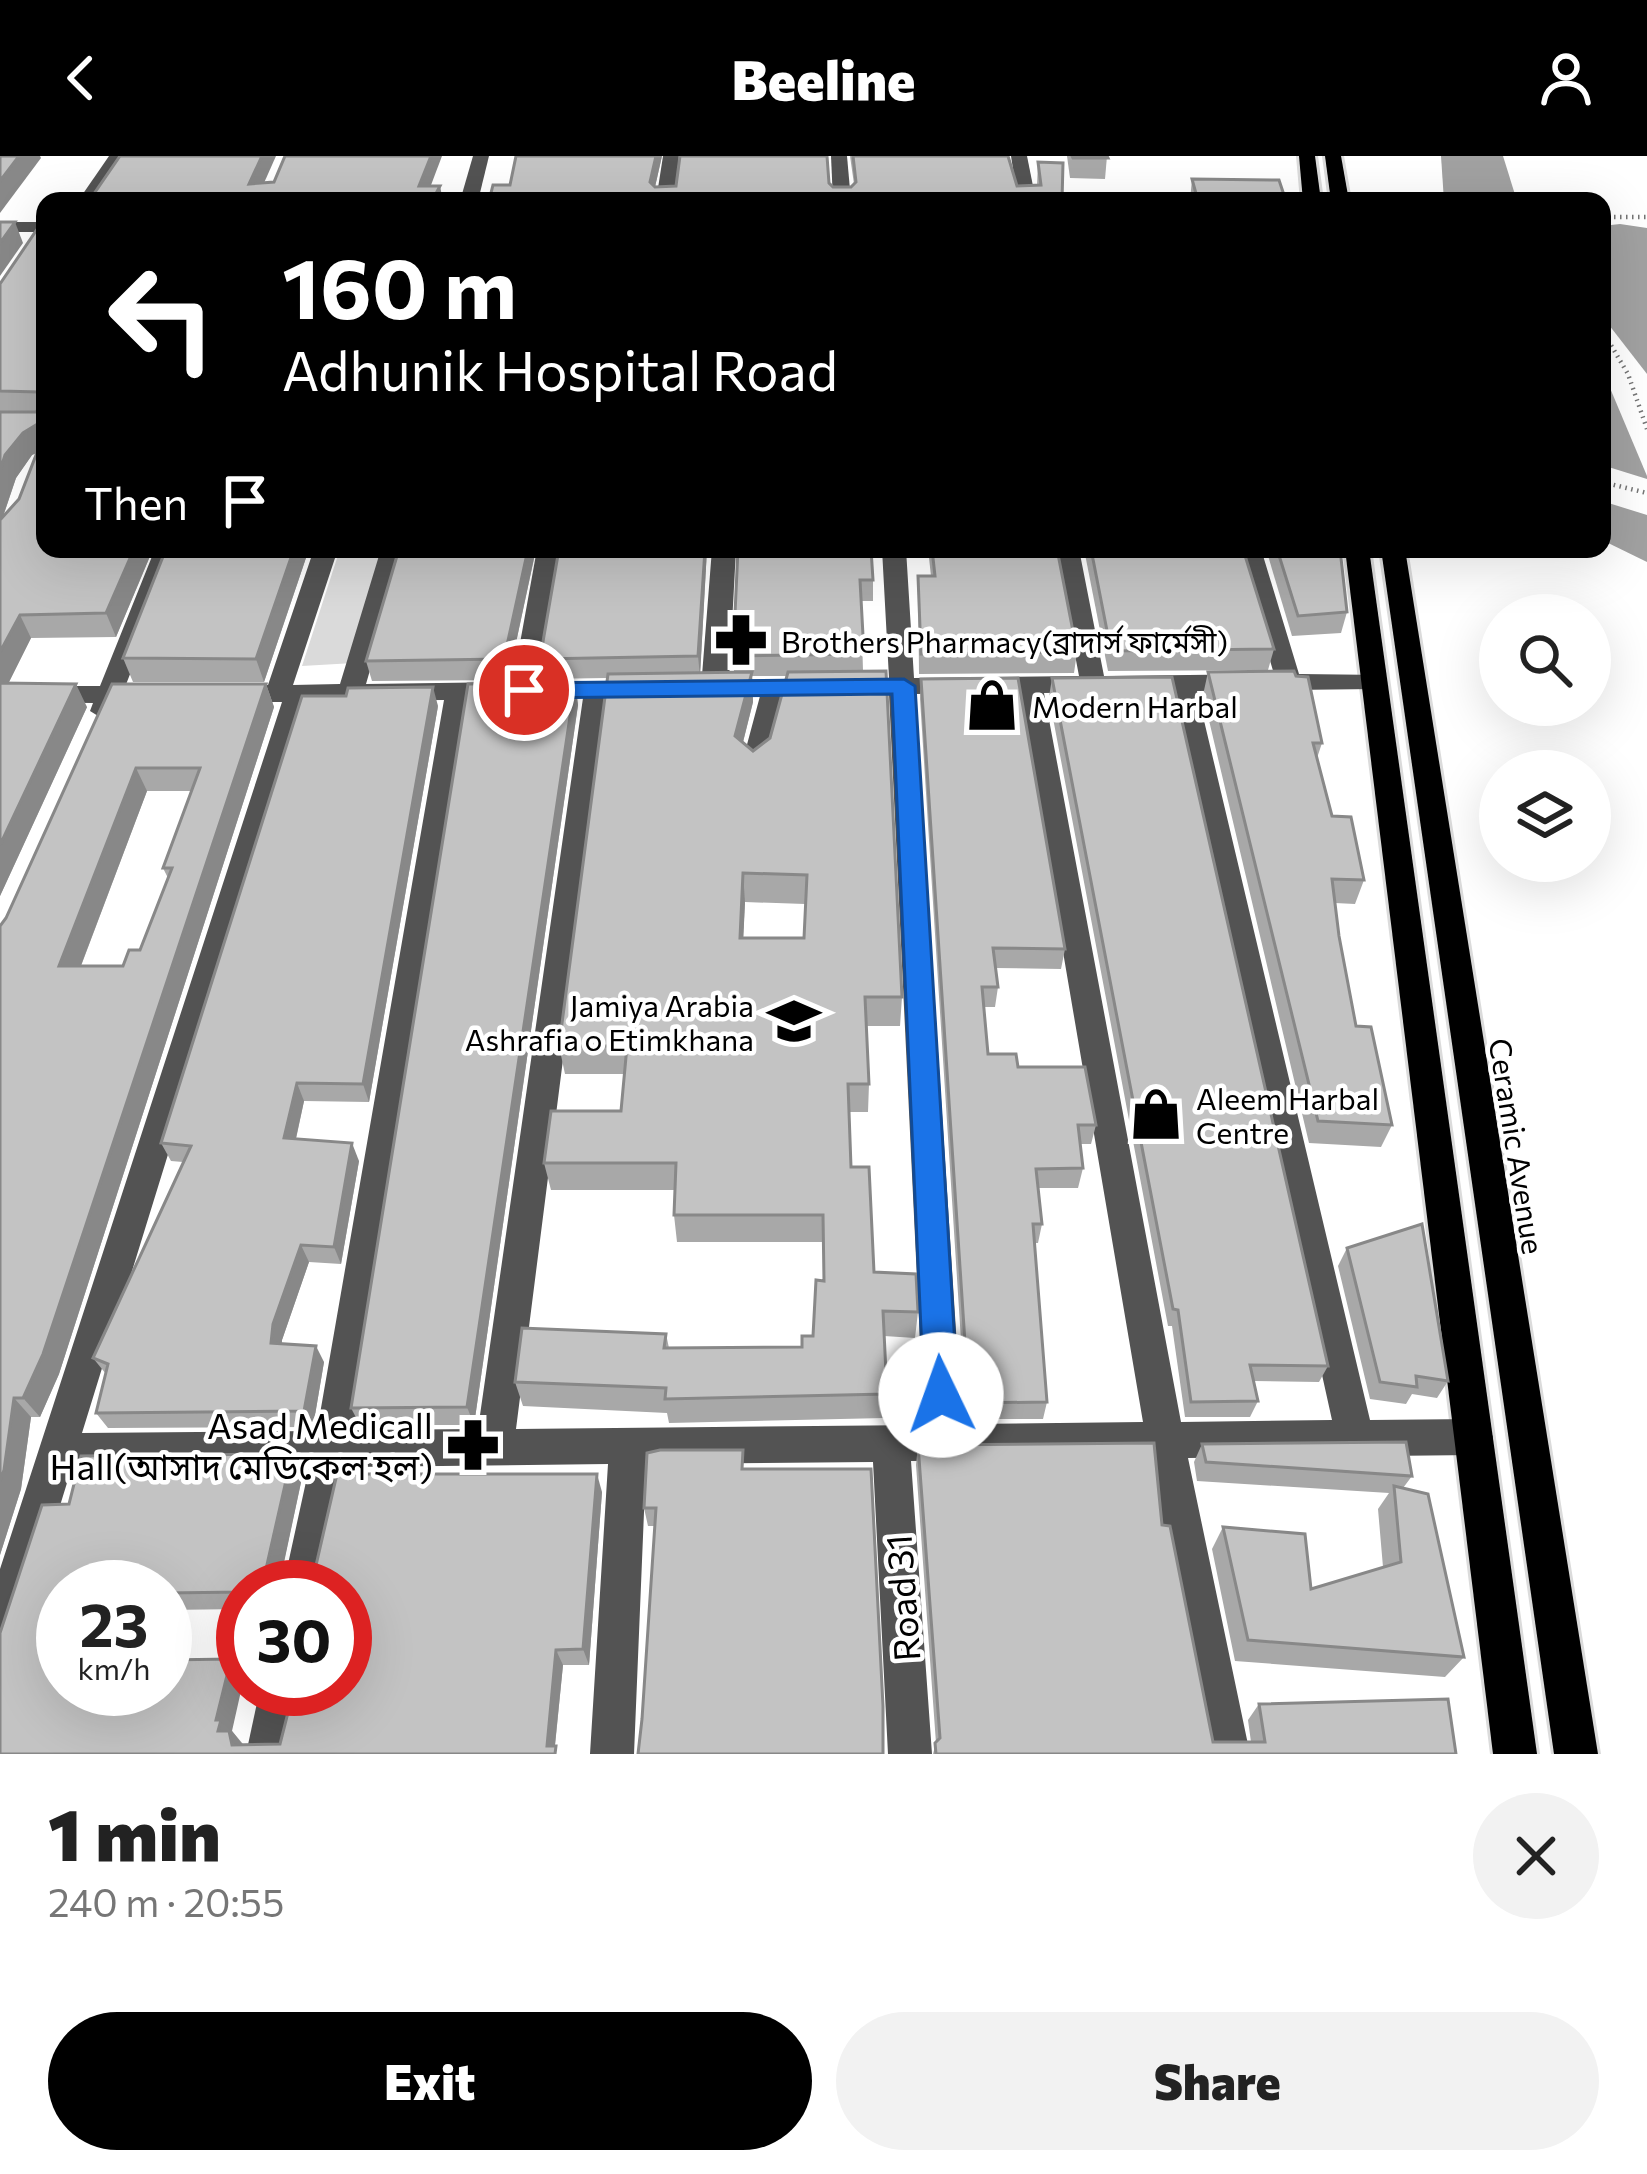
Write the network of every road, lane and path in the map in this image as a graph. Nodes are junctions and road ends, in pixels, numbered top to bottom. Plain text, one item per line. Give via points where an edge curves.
1 (117, 156) edge
2 (481, 156) edge
3 (670, 156) edge
4 (839, 156) edge
5 (1019, 156) edge
6 (1306, 156) edge
7 (1333, 156) edge
8 (93, 192) edge
9 (471, 192) edge
10 (666, 192) edge
11 (841, 192) edge
12 (1025, 192) edge
13 (1311, 192) edge
14 (1339, 192) edge
15 (1611, 217) edge
16 (1647, 217) edge
17 (0, 227) edge
18 (36, 235) edge
19 (1611, 345) edge
20 (1647, 430) edge
21 (1611, 484) edge
22 (1647, 493) edge
23 (163, 558) edge
24 (324, 558) edge
25 (390, 558) edge
26 (547, 558) edge
27 (722, 558) edge
28 (895, 558) edge
29 (1068, 558) edge
30 (1252, 558) edge
31 (1358, 558) edge
32 (1394, 558) edge
33 (1289, 681) junction
34 (1374, 681) junction
35 (1182, 683) junction
36 (1093, 684) junction
37 (1030, 685) junction
38 (904, 686) junction
39 (775, 687) junction
40 (692, 688) junction
41 (597, 689) junction
42 (524, 690) junction
43 (458, 691) junction
44 (351, 692) junction
45 (0, 694) edge
46 (287, 694) junction
47 (110, 695) junction
48 (92, 736) edge
49 (754, 766) edge
50 (1474, 1437) junction
51 (1355, 1438) junction
52 (1165, 1440) junction
53 (891, 1442) junction
54 (944, 1442) junction
55 (628, 1444) junction
56 (495, 1446) junction
57 (332, 1447) junction
58 (56, 1452) junction
59 (309, 1560) edge
60 (0, 1632) edge
61 (276, 1716) edge
62 (268, 1754) edge
63 (612, 1754) edge
64 (910, 1754) edge
65 (1228, 1754) edge
66 (1515, 1754) edge
67 (1576, 1754) edge

1 - 8 street
2 - 9 street
3 - 10 street
4 - 11 street
5 - 12 street
6 - 13 main road
7 - 14 main road
15 - 16 path
17 - 18 street
19 - 20 path
21 - 22 path
23 - 47 street
24 - 46 street
25 - 44 street
26 - 42 street
27 - 40 street
28 - 38 street
29 - 36 street
30 - 33 street
31 - 34 main road
32 - 67 main road, Ceramic Avenue
33 - 34 street
33 - 35 street
34 - 50 main road
35 - 36 street
35 - 51 street
36 - 37 street
37 - 38 street
37 - 52 street
38 - 39 street
38 - 54 street
39 - 40 street
39 - 49 street
40 - 41 street
41 - 42 street
41 - 56 street
42 - 43 street
43 - 44 street
43 - 57 street
44 - 46 street
45 - 47 street
46 - 47 street
46 - 58 street
47 - 48 street
50 - 51 street
50 - 66 main road
51 - 52 street
52 - 54 street
52 - 65 street
53 - 54 street
53 - 55 street
53 - 64 street, Road 31
55 - 56 street
55 - 63 street
56 - 57 street
57 - 58 street
57 - 59 street
58 - 60 street
61 - 62 street

